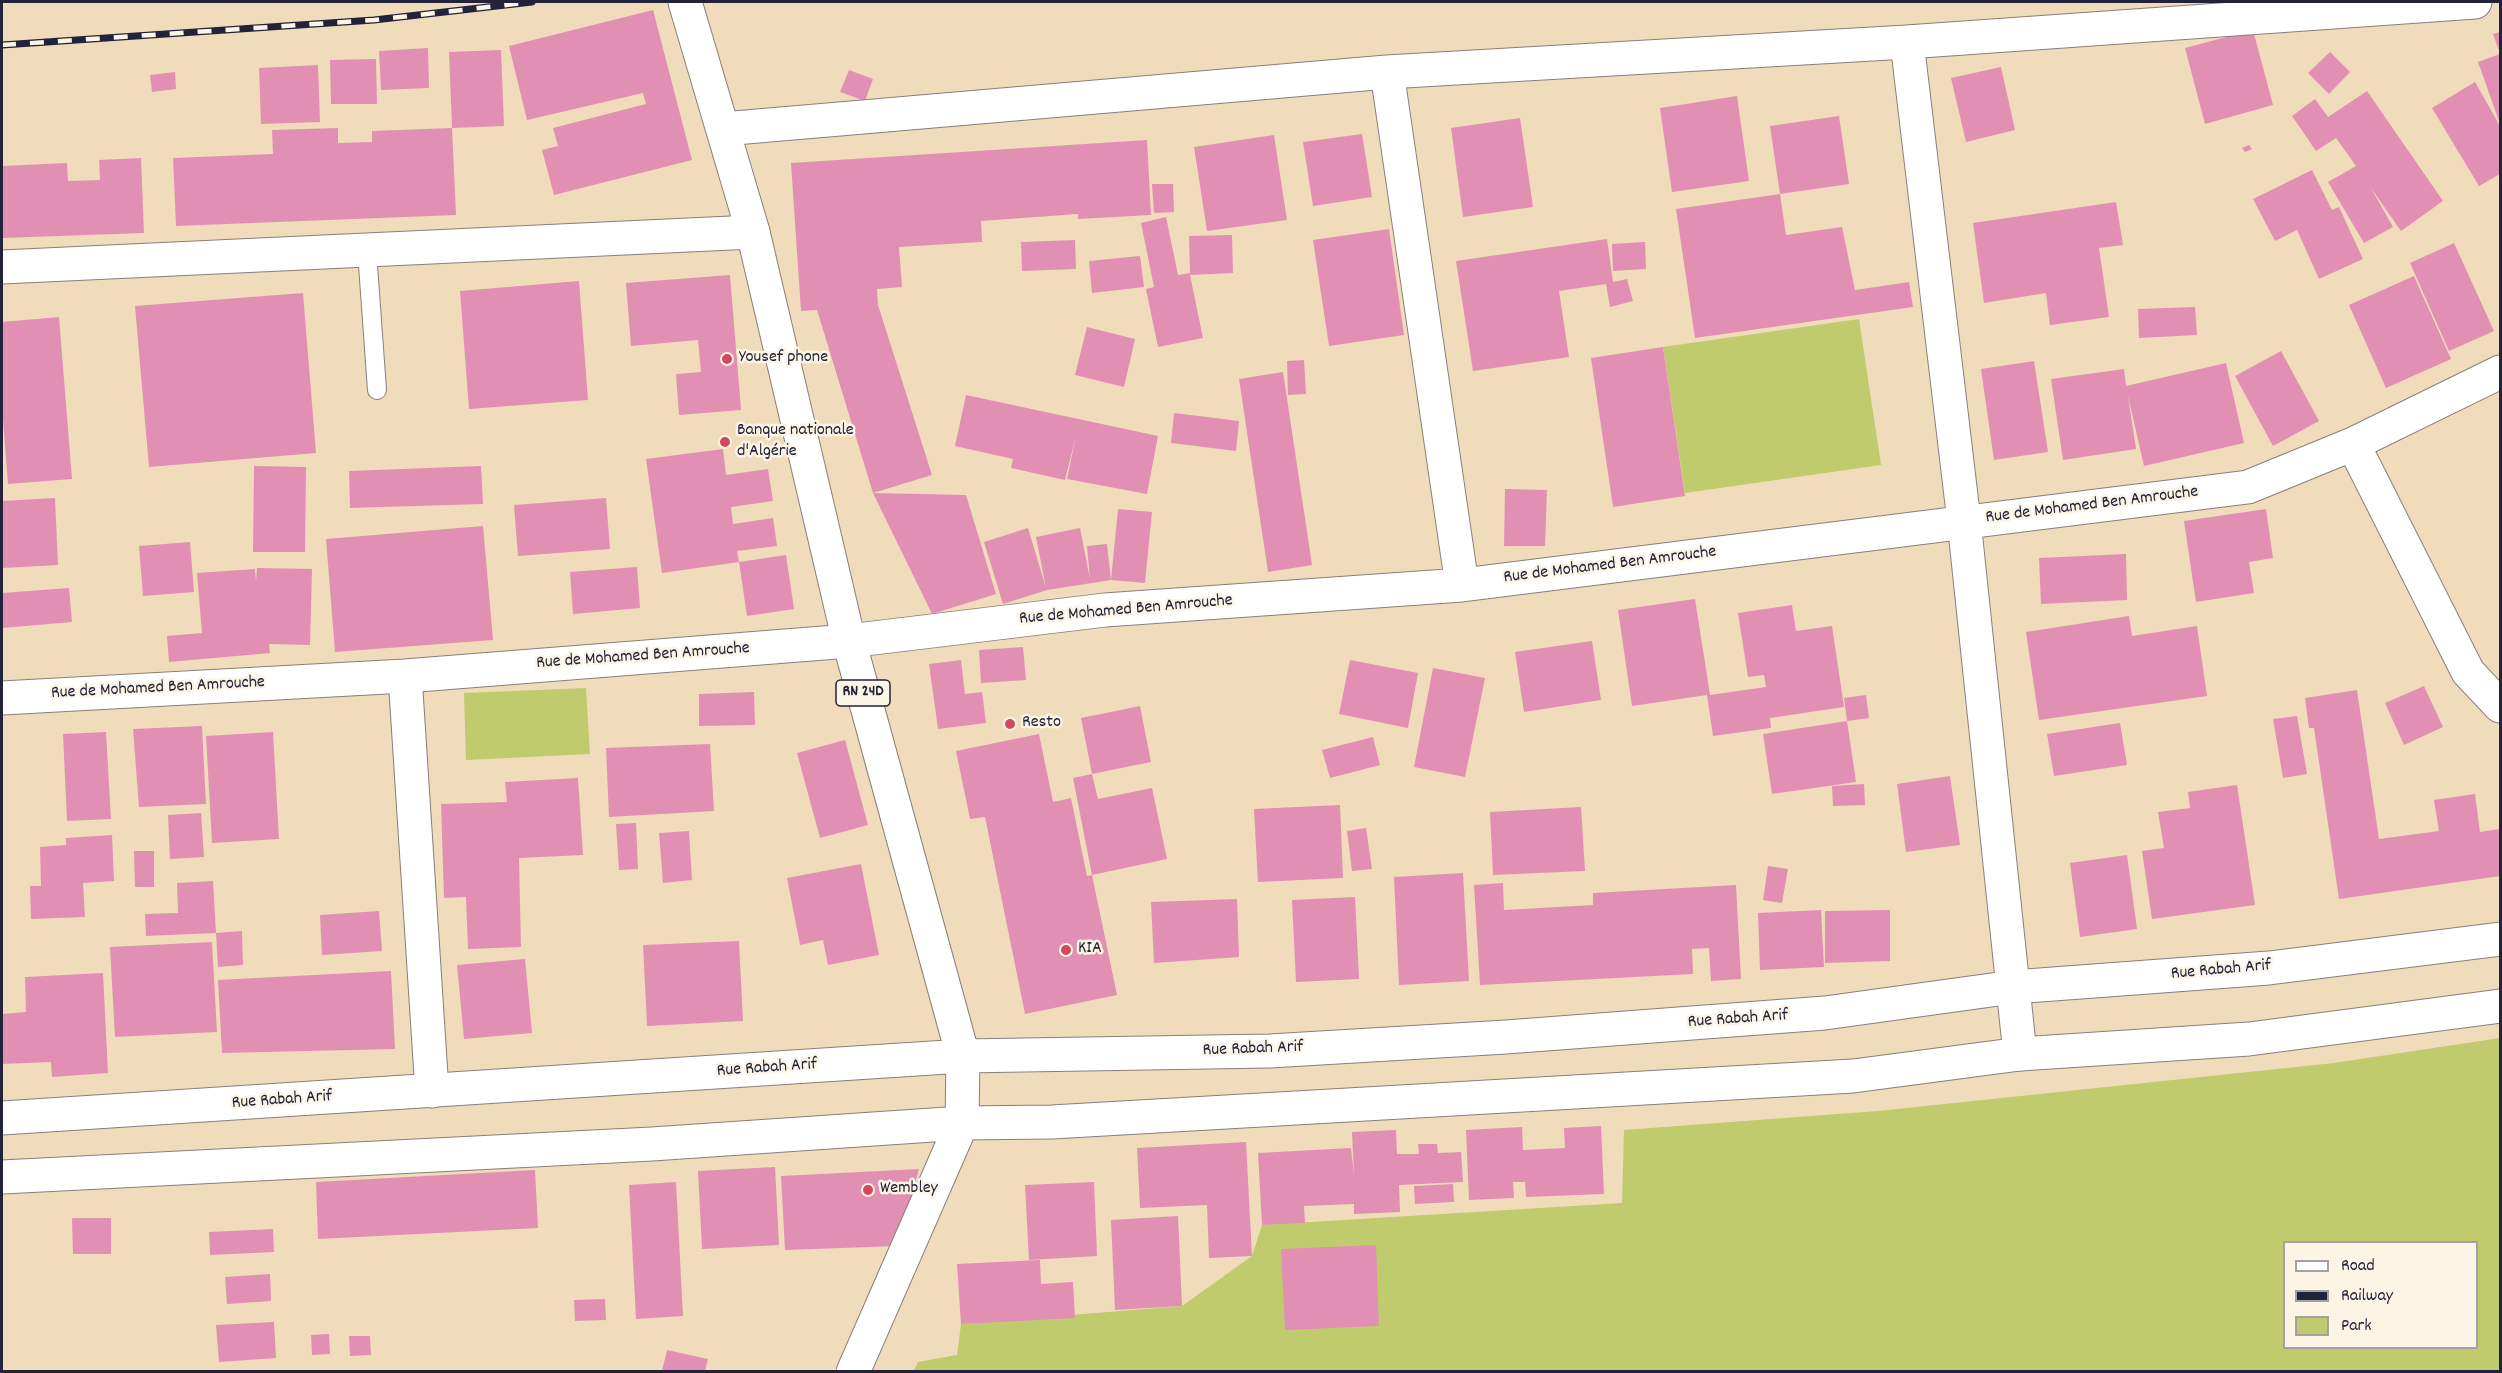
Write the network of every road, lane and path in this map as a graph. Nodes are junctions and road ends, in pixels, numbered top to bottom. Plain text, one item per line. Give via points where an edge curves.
1 (685, 2) edge
2 (2475, 2) edge
3 (1907, 42) junction
4 (1387, 72) junction
5 (723, 129) junction
6 (753, 232) junction
7 (367, 251) junction
8 (2, 267) edge
9 (2500, 372) edge
10 (377, 390) dead end
11 (2353, 444) junction
12 (1964, 521) junction
13 (1462, 585) junction
14 (849, 641) junction
15 (405, 676) junction
16 (2, 698) edge
17 (2500, 706) edge
18 (2500, 939) edge
19 (2013, 987) junction
20 (2500, 1006) edge
21 (2020, 1054) junction
22 (963, 1056) junction
23 (432, 1091) junction
24 (2, 1118) edge
25 (962, 1123) junction
26 (2, 1177) edge
27 (854, 1371) edge

1 - 5 street, RN 24D
2 - 3 street
3 - 4 street
3 - 12 street
4 - 5 street
4 - 13 street
5 - 6 street, RN 24D
6 - 7 street
6 - 14 street, RN 24D
7 - 8 street
7 - 10 lane
9 - 11 street, Rue de Mohamed Ben Amrouche
11 - 12 street, Rue de Mohamed Ben Amrouche via 2248,487
11 - 17 street via 2468,672
12 - 13 street, Rue de Mohamed Ben Amrouche
12 - 19 street
13 - 14 street, Rue de Mohamed Ben Amrouche via 1105,610
14 - 15 street, Rue de Mohamed Ben Amrouche
14 - 22 street, RN 24D
15 - 16 street, Rue de Mohamed Ben Amrouche
15 - 23 street
18 - 19 street, Rue Rabah Arif via 2269,968
19 - 21 street
19 - 22 street, Rue Rabah Arif via 1825,1013 1506,1037 1270,1051
20 - 21 street via 2249,1039
21 - 25 street via 1853,1076 1076,1121
22 - 23 street, Rue Rabah Arif
22 - 25 street, RN 24D
23 - 24 street, Rue Rabah Arif
25 - 26 street via 652,1144
25 - 27 street, RN 24D

